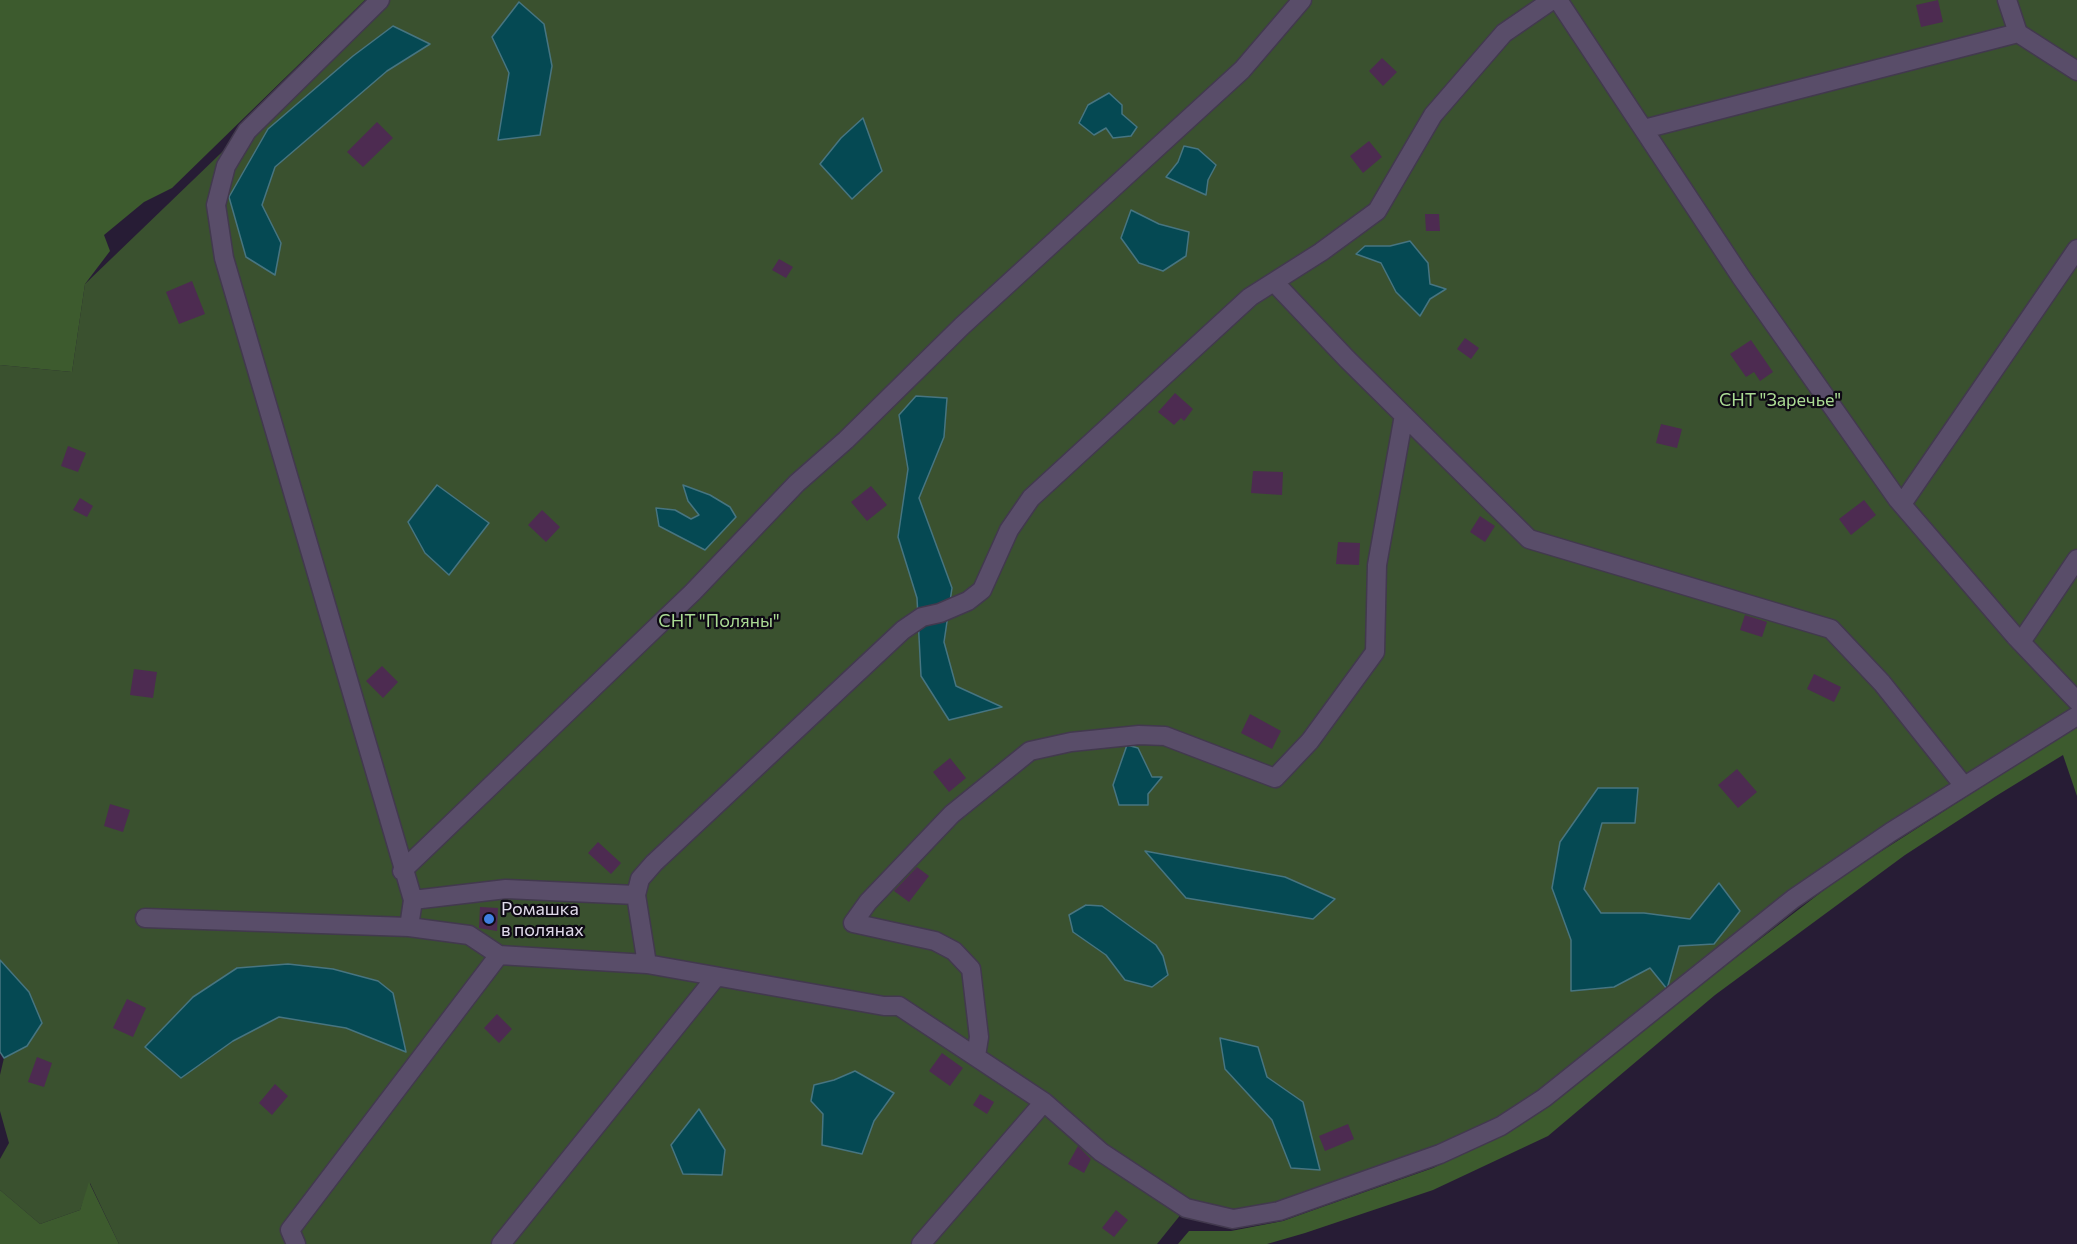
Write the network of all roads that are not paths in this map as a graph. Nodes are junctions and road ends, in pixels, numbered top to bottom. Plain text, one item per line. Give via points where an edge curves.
1 (380, 0) edge
2 (1302, 0) edge
3 (1552, 0) edge
4 (1558, 0) edge
5 (2007, 0) edge
6 (2018, 33) junction
7 (2077, 71) edge
8 (1644, 129) junction
9 (2077, 249) edge
10 (1274, 282) junction
11 (1404, 415) junction
12 (1902, 504) junction
13 (2077, 559) edge
14 (2021, 642) junction
15 (2077, 701) edge
16 (2077, 716) edge
17 (1964, 786) junction
18 (402, 871) junction
19 (636, 896) junction
20 (413, 900) junction
21 (145, 918) dead end
22 (409, 927) junction
23 (499, 955) junction
24 (647, 964) junction
25 (716, 977) junction
26 (976, 1056) junction
27 (1044, 1102) junction
28 (297, 1244) edge
29 (501, 1244) edge
30 (921, 1244) edge

1 - 18 street via 247,130 226,166 216,204 224,258
2 - 18 street via 1242,70 797,483 693,592
3 - 10 street via 1504,33 1433,115 1377,211
4 - 8 street
5 - 6 street
6 - 7 street
6 - 8 street
8 - 12 street via 1741,277
9 - 12 street
10 - 11 street
10 - 19 street via 1250,297 1031,498 1009,530 982,590 968,601 922,617 903,630 654,863 640,879
11 - 17 street via 1529,539 1831,629 1882,684
11 - 26 street via 1377,565 1375,652 1310,741 1275,778 1165,736 1071,742 1030,751 952,814 868,902 853,923 935,941 954,951 971,969 979,1037
12 - 14 street
13 - 14 street
14 - 15 street
16 - 17 street
17 - 27 street via 1792,899 1544,1098 1501,1126 1440,1154 1279,1212 1233,1219 1186,1208 1101,1152
18 - 20 street
19 - 20 street via 506,889
19 - 24 street
20 - 22 street
21 - 22 street
22 - 23 street via 469,935
23 - 24 street
23 - 28 street via 290,1230
24 - 25 street
25 - 26 street via 899,1006
25 - 29 street
26 - 27 street
27 - 30 street

